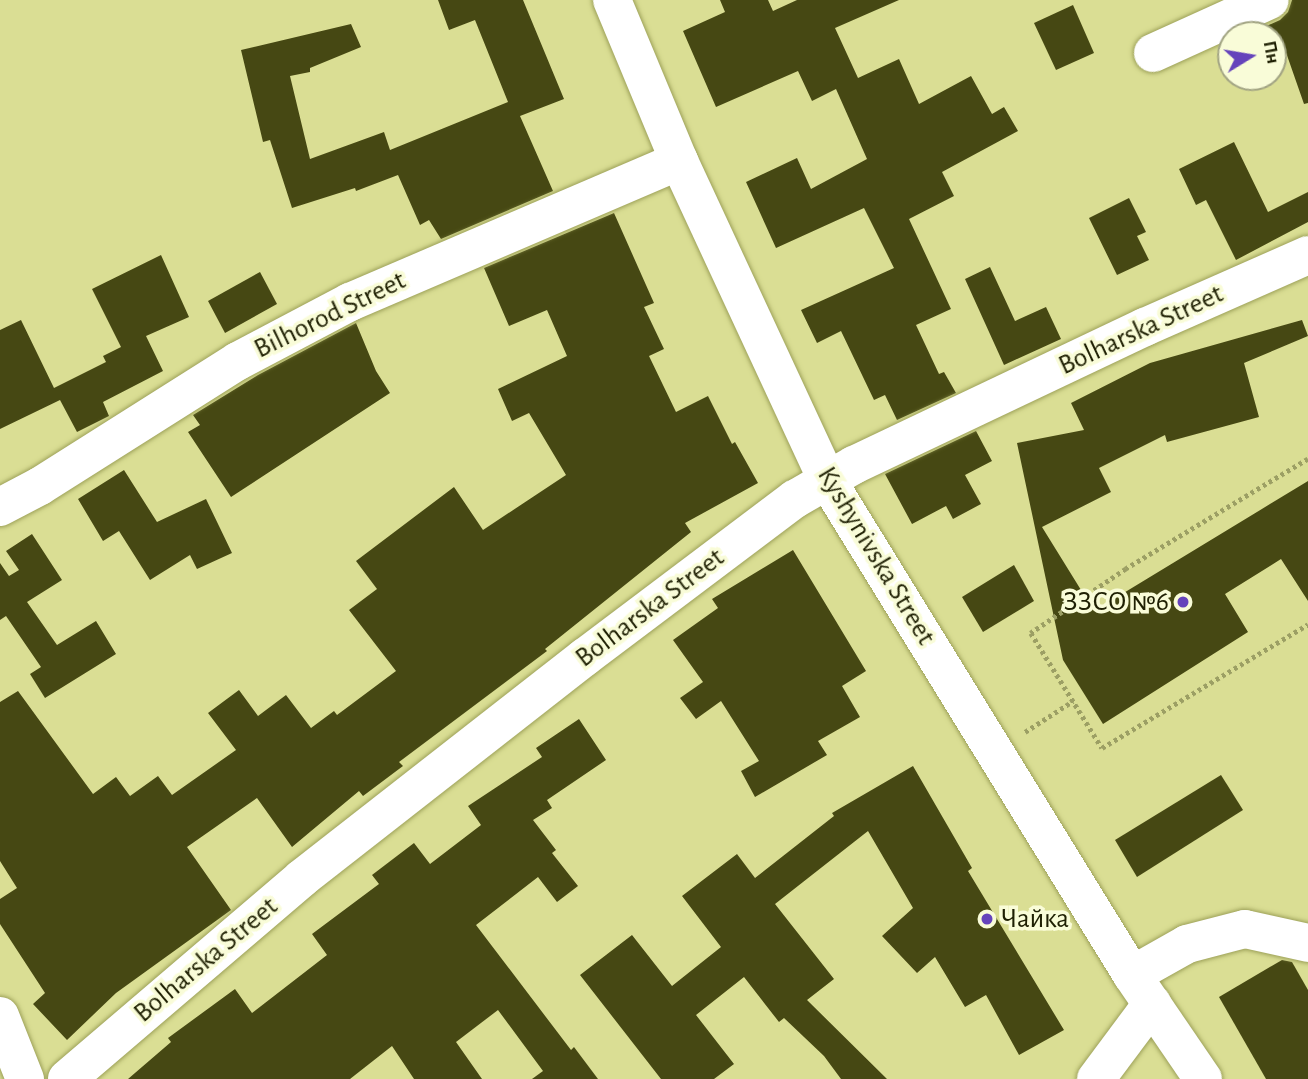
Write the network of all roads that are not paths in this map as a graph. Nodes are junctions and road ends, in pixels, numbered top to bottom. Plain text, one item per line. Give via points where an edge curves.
1 (612, 0) edge
2 (1269, 0) edge
3 (1153, 53) dead end
4 (679, 161) junction
5 (1308, 255) edge
6 (827, 480) junction
7 (0, 507) edge
8 (1308, 943) edge
9 (1142, 990) junction
10 (0, 1016) edge
11 (25, 1079) edge
12 (66, 1079) edge
13 (1096, 1079) edge
14 (1203, 1079) edge

1 - 4 street, Kyshynivska Street
2 - 3 street
4 - 6 street, Kyshynivska Street
4 - 7 street, Bilhorod Street via 350,302 238,361
5 - 6 street, Bolharska Street via 1145,327
6 - 9 street, Kyshynivska Street
6 - 12 street, Bolharska Street via 795,499 585,657 313,870
8 - 9 street via 1245,929 1187,944
9 - 13 street
9 - 14 street, Kyshynivska Street
10 - 11 street

